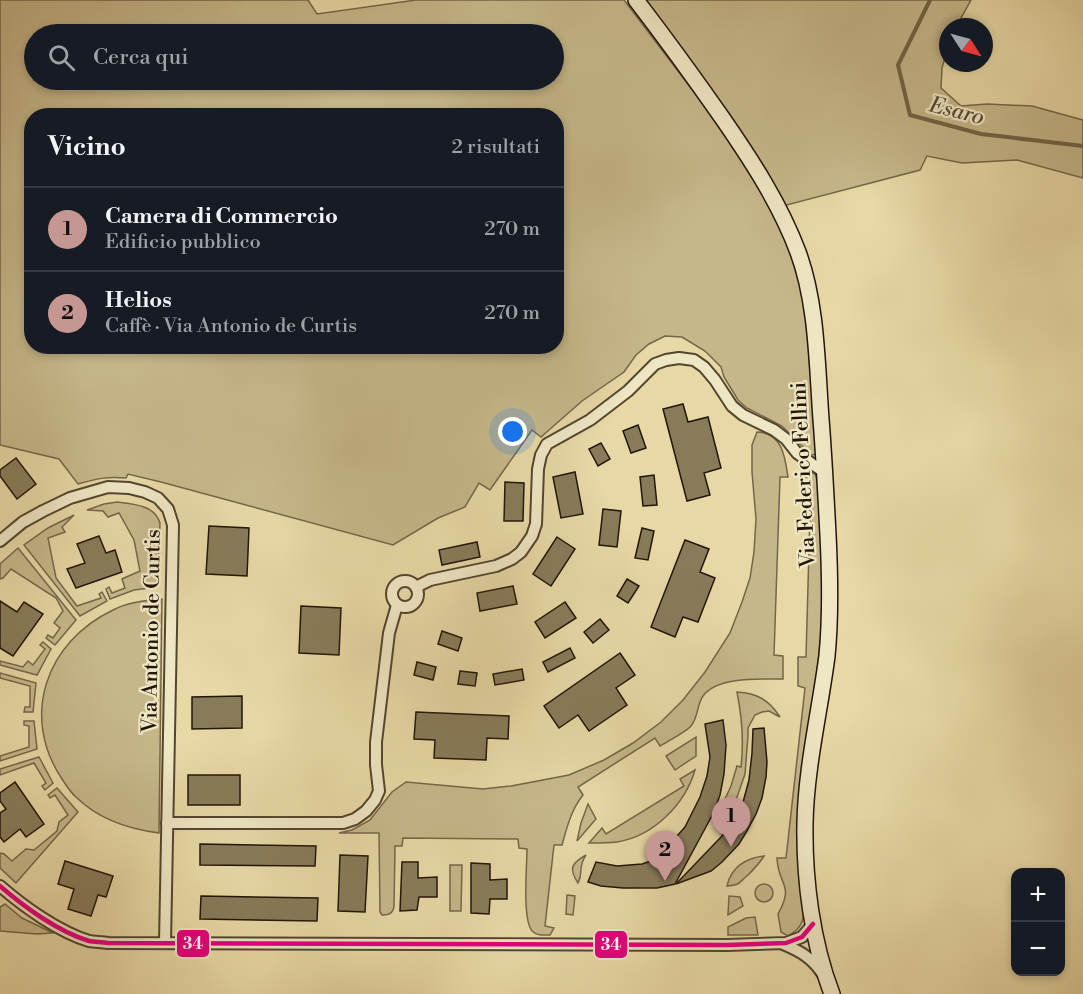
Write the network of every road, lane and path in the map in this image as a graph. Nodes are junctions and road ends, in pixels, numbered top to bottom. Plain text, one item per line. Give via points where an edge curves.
1 (636, 0) edge
2 (825, 473) junction
3 (0, 541) edge
4 (416, 587) junction
5 (397, 605) junction
6 (168, 824) junction
7 (0, 886) edge
8 (813, 924) junction
9 (165, 943) junction
10 (779, 943) junction
11 (826, 978) junction
12 (832, 994) edge

1 - 2 street, Via Federico Fellini via 739,142 777,203 799,253 810,294
2 - 4 street via 774,430 742,415 704,367 694,360 666,360 655,364 590,420 547,444 538,469 536,524 521,552 496,566 430,580
2 - 8 street, Via Federico Fellini via 831,593 805,823
3 - 6 street, Via Antonio de Curtis via 43,511 108,487 145,492 168,509 173,525
4 - 5 street via 418,595 412,605
4 - 5 street via 410,582 398,582 391,595
5 - 6 street via 389,633 376,742 379,790 366,811 342,823
6 - 9 street, Via Antonio de Curtis
7 - 9 street via 34,913 90,941
8 - 10 street via 795,941
8 - 11 street, Via Federico Fellini
9 - 10 street
10 - 11 street via 808,956
11 - 12 street, Via Federico Fellini

